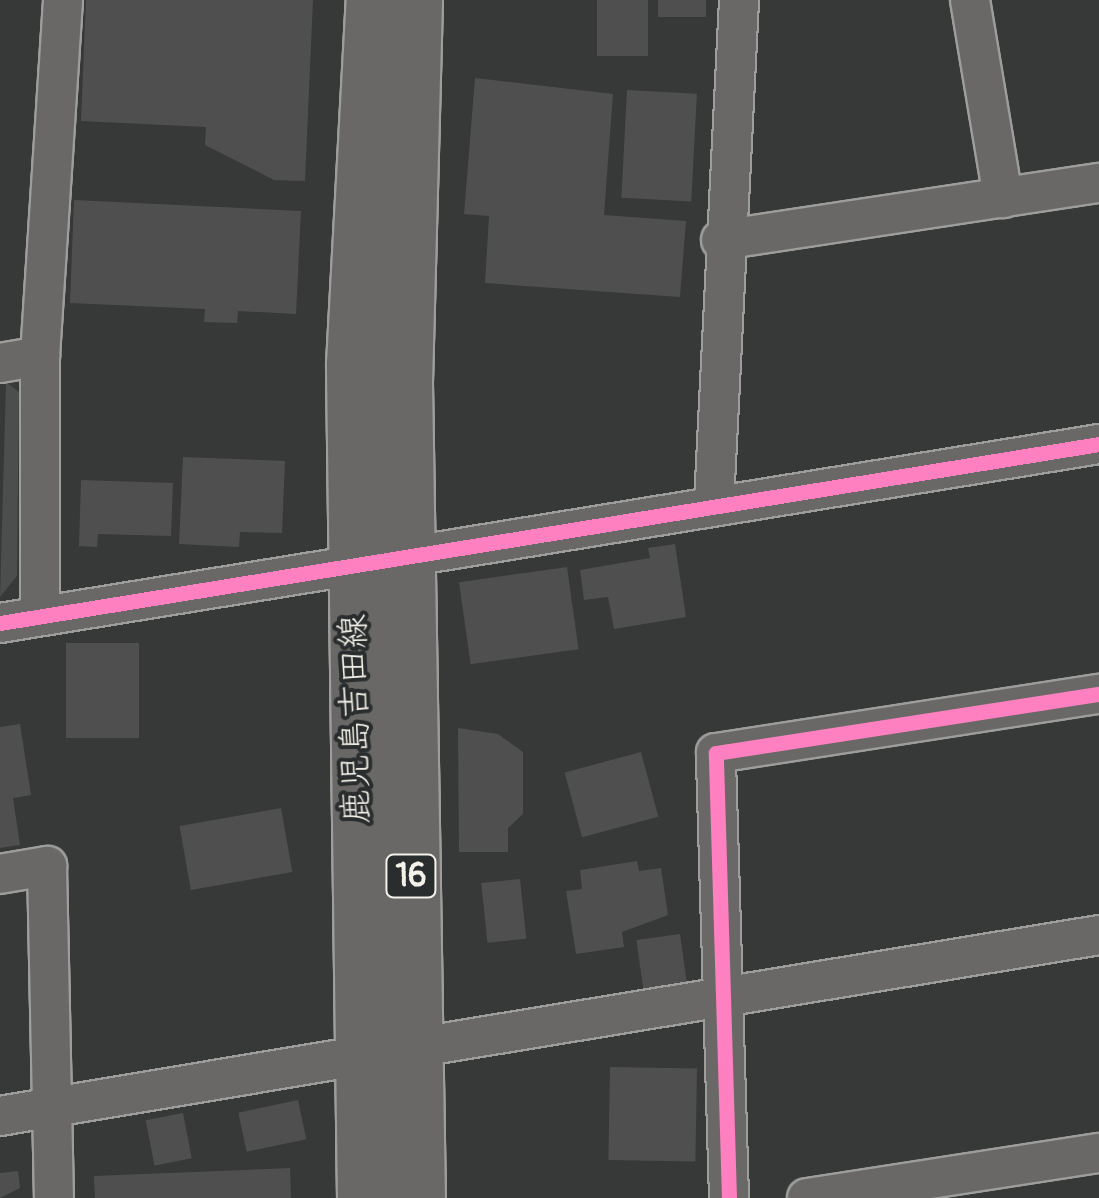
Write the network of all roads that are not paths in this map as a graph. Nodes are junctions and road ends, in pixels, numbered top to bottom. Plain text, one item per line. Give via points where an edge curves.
1 (62, 0) edge
2 (374, 0) edge
3 (414, 0) edge
4 (739, 0) edge
5 (970, 0) edge
6 (1099, 183) edge
7 (1002, 198) junction
8 (721, 240) junction
9 (40, 356) junction
10 (0, 363) edge
11 (1099, 444) edge
12 (714, 502) junction
13 (406, 554) junction
14 (353, 563) junction
15 (40, 616) junction
16 (0, 622) edge
17 (1099, 694) edge
18 (0, 874) edge
19 (1099, 936) edge
20 (721, 993) junction
21 (413, 1048) junction
22 (360, 1056) junction
23 (51, 1108) junction
24 (0, 1116) edge
25 (1099, 1153) edge
26 (54, 1198) edge
27 (366, 1198) edge
28 (417, 1198) edge
29 (730, 1198) edge
30 (808, 1198) edge

1 - 9 street
2 - 14 main road, 鹿児島吉田線 / 16
3 - 13 main road, 鹿児島吉田線 / 16
4 - 8 street
5 - 7 street
6 - 7 street
7 - 8 street
8 - 12 street
9 - 10 street
9 - 15 street
11 - 12 street
12 - 13 street
13 - 14 street
13 - 21 main road, 鹿児島吉田線 / 16
14 - 15 street
14 - 22 main road, 鹿児島吉田線 / 16
15 - 16 street
17 - 20 street via 716,753
18 - 23 street via 47,866
19 - 20 street
20 - 21 street
20 - 29 street
21 - 28 main road, 鹿児島吉田線 / 16
22 - 23 street
22 - 27 main road, 鹿児島吉田線 / 16
23 - 24 street
23 - 26 street
25 - 30 street

